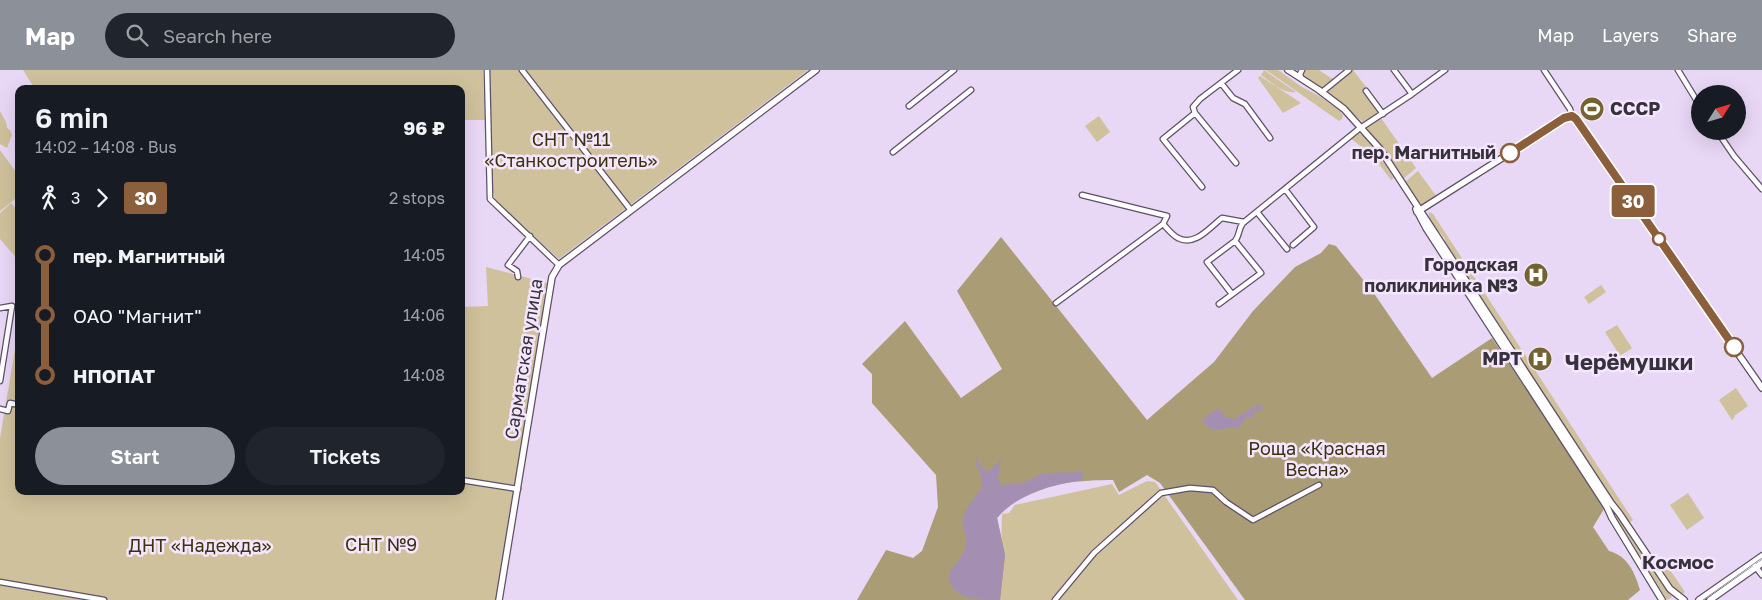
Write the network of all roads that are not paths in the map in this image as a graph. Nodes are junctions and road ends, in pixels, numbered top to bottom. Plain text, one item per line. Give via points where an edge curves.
1 (487, 70) edge
2 (522, 70) edge
3 (816, 70) edge
4 (954, 70) edge
5 (1238, 70) edge
6 (1284, 70) edge
7 (1288, 70) edge
8 (1302, 70) edge
9 (1349, 70) edge
10 (1394, 70) edge
11 (1445, 70) edge
12 (1544, 70) edge
13 (1678, 70) edge
14 (1301, 78) junction
15 (1222, 83) junction
16 (971, 90) dead end
17 (1366, 91) dead end
18 (1691, 91) edge
19 (1322, 92) junction
20 (1412, 94) junction
21 (909, 106) dead end
22 (1195, 113) junction
23 (1383, 114) junction
24 (1572, 117) junction
25 (1361, 127) junction
26 (1270, 138) dead end
27 (1723, 140) edge
28 (893, 152) dead end
29 (1236, 163) dead end
30 (1202, 187) dead end
31 (1285, 189) junction
32 (1762, 189) edge
33 (1082, 195) dead end
34 (630, 209) dead end
35 (1419, 211) junction
36 (1257, 212) junction
37 (1244, 222) junction
38 (1163, 224) junction
39 (530, 236) junction
40 (1236, 241) junction
41 (1293, 245) dead end
42 (1287, 249) dead end
43 (559, 265) junction
44 (518, 277) dead end
45 (1232, 294) junction
46 (1056, 303) dead end
47 (1219, 304) dead end
48 (0, 308) edge
49 (0, 381) edge
50 (1762, 388) edge
51 (15, 404) edge
52 (0, 409) edge
53 (465, 481) edge
54 (1319, 484) dead end
55 (518, 489) junction
56 (1616, 509) junction
57 (1610, 513) junction
58 (1762, 556) edge
59 (1762, 563) edge
60 (1754, 565) junction
61 (1762, 575) edge
62 (0, 582) edge
63 (104, 600) edge
64 (499, 600) edge
65 (1055, 600) edge
66 (1662, 600) edge
67 (1684, 600) edge
68 (1699, 600) edge
69 (1710, 600) edge

1 - 39 street via 490,199
2 - 34 street
3 - 43 main road, Сарматская улица
4 - 21 street
5 - 15 street
6 - 25 main road
7 - 14 main road
8 - 14 street
9 - 19 street
10 - 20 street
11 - 20 street
12 - 24 street
13 - 18 street
14 - 19 main road
15 - 22 street via 1193,107
15 - 26 street via 1233,98 1245,104
16 - 28 street
17 - 23 street
19 - 25 main road
20 - 23 street
22 - 29 street
22 - 30 street via 1163,139
23 - 25 street
24 - 35 main road via 1564,118
24 - 50 main road
25 - 31 street
25 - 35 main road via 1380,149
27 - 32 street
31 - 36 street
31 - 41 street via 1314,227
33 - 38 street via 1167,216
35 - 56 main road
35 - 57 main road via 1426,228
36 - 37 street
36 - 42 street
37 - 38 street via 1222,218 1202,235 1189,240 1178,238
37 - 40 street
38 - 46 street
39 - 43 street
39 - 44 street via 508,264 518,271
40 - 45 street via 1207,262
40 - 45 street via 1261,273
43 - 55 main road, Сарматская улица via 552,277
45 - 47 street
48 - 49 street via 12,306
51 - 52 street via 10,403 8,411
53 - 55 street
54 - 65 street via 1253,520 1213,490 1190,488 1161,493 1094,553
55 - 64 main road, Сарматская улица
56 - 57 street
56 - 67 main road via 1670,589
57 - 66 main road
58 - 60 main road
59 - 60 main road
60 - 61 street
60 - 68 main road
60 - 69 main road
62 - 63 street

